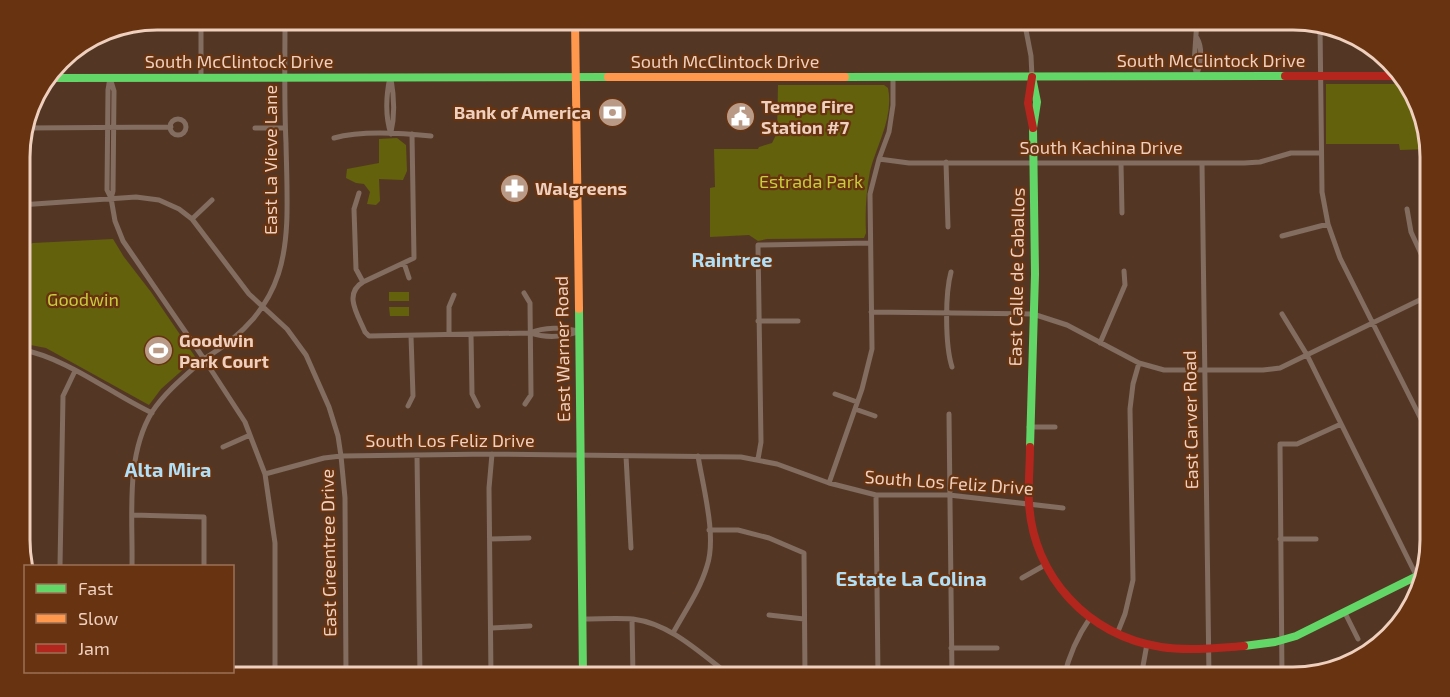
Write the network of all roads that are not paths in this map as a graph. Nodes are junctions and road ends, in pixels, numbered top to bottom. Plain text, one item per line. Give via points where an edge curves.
1 (201, 30) edge
2 (285, 30) edge
3 (575, 30) edge
4 (1026, 30) edge
5 (1197, 30) edge
6 (1320, 33) edge
7 (1197, 76) junction
8 (1320, 76) junction
9 (1391, 76) edge
10 (201, 77) junction
11 (285, 77) junction
12 (390, 77) junction
13 (893, 77) junction
14 (1032, 77) junction
15 (58, 78) edge
16 (110, 78) junction
17 (574, 78) junction
18 (33, 128) edge
19 (111, 128) junction
20 (171, 128) dead end
21 (255, 128) dead end
22 (285, 128) junction
23 (391, 134) junction
24 (412, 134) junction
25 (431, 136) dead end
26 (334, 138) dead end
27 (1321, 153) junction
28 (879, 159) junction
29 (946, 162) junction
30 (1202, 162) junction
31 (1033, 163) junction
32 (1121, 163) junction
33 (359, 193) dead end
34 (111, 198) junction
35 (212, 200) dead end
36 (30, 204) edge
37 (1407, 209) dead end
38 (1122, 213) dead end
39 (192, 219) junction
40 (1328, 224) junction
41 (948, 227) dead end
42 (1282, 236) dead end
43 (870, 243) junction
44 (1420, 251) edge
45 (404, 263) junction
46 (1124, 271) dead end
47 (951, 272) dead end
48 (409, 278) dead end
49 (363, 282) junction
50 (524, 293) dead end
51 (454, 295) dead end
52 (1420, 300) edge
53 (263, 307) junction
54 (871, 312) junction
55 (948, 312) junction
56 (1033, 314) junction
57 (1282, 314) dead end
58 (759, 321) junction
59 (798, 321) dead end
60 (1374, 323) junction
61 (578, 332) junction
62 (530, 333) junction
63 (449, 334) junction
64 (471, 334) junction
65 (411, 336) junction
66 (1100, 343) junction
67 (30, 351) edge
68 (1307, 355) junction
69 (204, 359) junction
70 (1138, 363) junction
71 (952, 367) dead end
72 (75, 370) junction
73 (1205, 370) junction
74 (835, 394) dead end
75 (857, 402) junction
76 (525, 404) dead end
77 (408, 406) dead end
78 (478, 406) dead end
79 (855, 409) junction
80 (152, 413) junction
81 (949, 414) dead end
82 (875, 416) dead end
83 (1420, 417) edge
84 (1341, 424) junction
85 (1029, 427) junction
86 (1055, 427) dead end
87 (250, 435) junction
88 (223, 447) dead end
89 (492, 454) junction
90 (417, 455) junction
91 (341, 456) junction
92 (580, 456) junction
93 (626, 456) junction
94 (699, 456) junction
95 (758, 459) junction
96 (265, 474) junction
97 (829, 483) junction
98 (876, 495) junction
99 (949, 495) junction
100 (1029, 503) junction
101 (1063, 507) dead end
102 (133, 515) junction
103 (710, 530) junction
104 (529, 538) dead end
105 (490, 539) junction
106 (1280, 539) junction
107 (1317, 539) dead end
108 (631, 548) dead end
109 (60, 565) edge
110 (132, 565) edge
111 (204, 565) edge
112 (1045, 565) junction
113 (1416, 570) edge
114 (1022, 578) dead end
115 (1413, 580) edge
116 (1345, 612) junction
117 (769, 615) dead end
118 (1090, 618) junction
119 (582, 619) junction
120 (632, 619) junction
121 (804, 619) junction
122 (530, 626) dead end
123 (492, 628) junction
124 (673, 633) junction
125 (1117, 634) junction
126 (1358, 639) dead end
127 (1281, 641) junction
128 (1147, 644) junction
129 (1209, 647) junction
130 (951, 648) junction
131 (997, 648) dead end
132 (275, 667) edge
133 (346, 667) edge
134 (420, 667) edge
135 (491, 667) edge
136 (583, 667) edge
137 (633, 667) edge
138 (719, 667) edge
139 (805, 667) edge
140 (878, 667) edge
141 (952, 667) edge
142 (1066, 667) edge
143 (1143, 667) edge
144 (1209, 667) edge
145 (1282, 667) edge

1 - 10 street
2 - 11 street, East La Vieve Lane
3 - 17 main road, East Warner Road
4 - 14 street
5 - 7 street via 1201,44
6 - 8 street
7 - 8 main road, South McClintock Drive
7 - 14 main road, South McClintock Drive
8 - 9 main road, South McClintock Drive
8 - 27 street
10 - 11 main road, South McClintock Drive
10 - 16 main road, South McClintock Drive
11 - 12 main road, South McClintock Drive
11 - 22 street, East La Vieve Lane
12 - 17 main road, South McClintock Drive
12 - 23 street via 394,122
13 - 14 main road, South McClintock Drive
13 - 17 main road, South McClintock Drive
13 - 28 street via 889,132
14 - 31 main road, East Calle de Caballos via 1037,90
15 - 16 main road, South McClintock Drive
16 - 19 street
17 - 61 main road, East Warner Road
18 - 19 street
19 - 20 street
19 - 34 street via 107,190
21 - 22 street
22 - 53 street, East La Vieve Lane via 286,247 279,274
23 - 24 street
23 - 26 street
24 - 25 street
24 - 45 street via 414,258
27 - 30 street, South Kachina Drive via 1291,153 1252,163
27 - 40 street
28 - 29 street, South Kachina Drive
28 - 43 street via 870,194
29 - 31 street, South Kachina Drive
29 - 41 street
30 - 32 street, South Kachina Drive
30 - 73 street, East Carver Road
31 - 32 street, South Kachina Drive
31 - 56 main road, East Calle de Caballos
32 - 38 street
33 - 49 street via 354,209 356,269
34 - 36 street
34 - 39 street via 159,200
34 - 69 street via 123,241
35 - 39 street
37 - 44 street
39 - 53 street
40 - 42 street
40 - 60 street via 1340,258
43 - 54 street
43 - 58 street via 758,245
45 - 48 street
45 - 49 street
46 - 66 street via 1125,285
47 - 55 street
49 - 65 street via 354,289 352,298 365,332 369,336
50 - 62 street via 530,303
51 - 63 street via 449,307
52 - 60 street
53 - 69 street, East La Vieve Lane via 246,328
53 - 91 street, East Greentree Drive via 287,329 306,355 329,408
54 - 55 street
54 - 75 street via 872,350
55 - 56 street
55 - 71 street via 948,354
56 - 66 street via 1067,325
56 - 85 main road, East Calle de Caballos
57 - 68 street
58 - 59 street
58 - 95 street
60 - 68 street
60 - 83 street
61 - 62 street via 540,336
61 - 92 main road, East Warner Road
62 - 64 street
62 - 76 street via 531,395
63 - 64 street
63 - 65 street
64 - 78 street via 472,394
65 - 77 street via 413,396
66 - 70 street
67 - 72 street
68 - 73 street via 1280,368
68 - 84 street
69 - 80 street, East La Vieve Lane
69 - 87 street
70 - 73 street via 1164,370
70 - 125 street via 1130,410 1133,580
72 - 80 street
72 - 109 street via 63,396
73 - 129 street, East Carver Road
74 - 75 street
75 - 79 street
79 - 82 street
79 - 97 street
80 - 102 street, East La Vieve Lane via 139,444
81 - 99 street
84 - 106 street via 1297,444 1280,444
84 - 113 street
85 - 86 street
85 - 100 main road, East Calle de Caballos
87 - 88 street
87 - 96 street
89 - 90 street, South Los Feliz Drive
89 - 92 street, South Los Feliz Drive
89 - 105 street
90 - 91 street, South Los Feliz Drive
90 - 134 street
91 - 96 street, South Los Feliz Drive
91 - 133 street, East Greentree Drive via 345,498
92 - 93 street, South Los Feliz Drive
92 - 119 main road, East Warner Road
93 - 94 street, South Los Feliz Drive
93 - 108 street
94 - 95 street, South Los Feliz Drive
94 - 103 street
95 - 97 street, South Los Feliz Drive
96 - 132 street via 275,543
97 - 98 street, South Los Feliz Drive
98 - 99 street, South Los Feliz Drive
98 - 140 street
99 - 100 street, South Los Feliz Drive
99 - 130 street
100 - 101 street, South Los Feliz Drive
100 - 112 main road, East Calle de Caballos via 1034,536
102 - 110 street, East La Vieve Lane
102 - 111 street via 204,517
103 - 121 street via 738,530 804,553
103 - 124 street via 708,566
104 - 105 street
105 - 123 street
106 - 107 street
106 - 127 street
112 - 114 street
112 - 118 main road, East Calle de Caballos via 1061,591
115 - 116 main road
116 - 126 street
116 - 127 main road
117 - 121 street
118 - 125 main road, East Calle de Caballos
118 - 142 street
119 - 120 street
119 - 136 main road, East Warner Road
120 - 124 street
120 - 137 street
121 - 139 street
122 - 123 street
123 - 135 street
124 - 138 street
125 - 128 main road, East Calle de Caballos
127 - 129 main road
127 - 145 street
128 - 129 main road, East Calle de Caballos
128 - 143 street
129 - 144 street, East Carver Road
130 - 131 street
130 - 141 street

